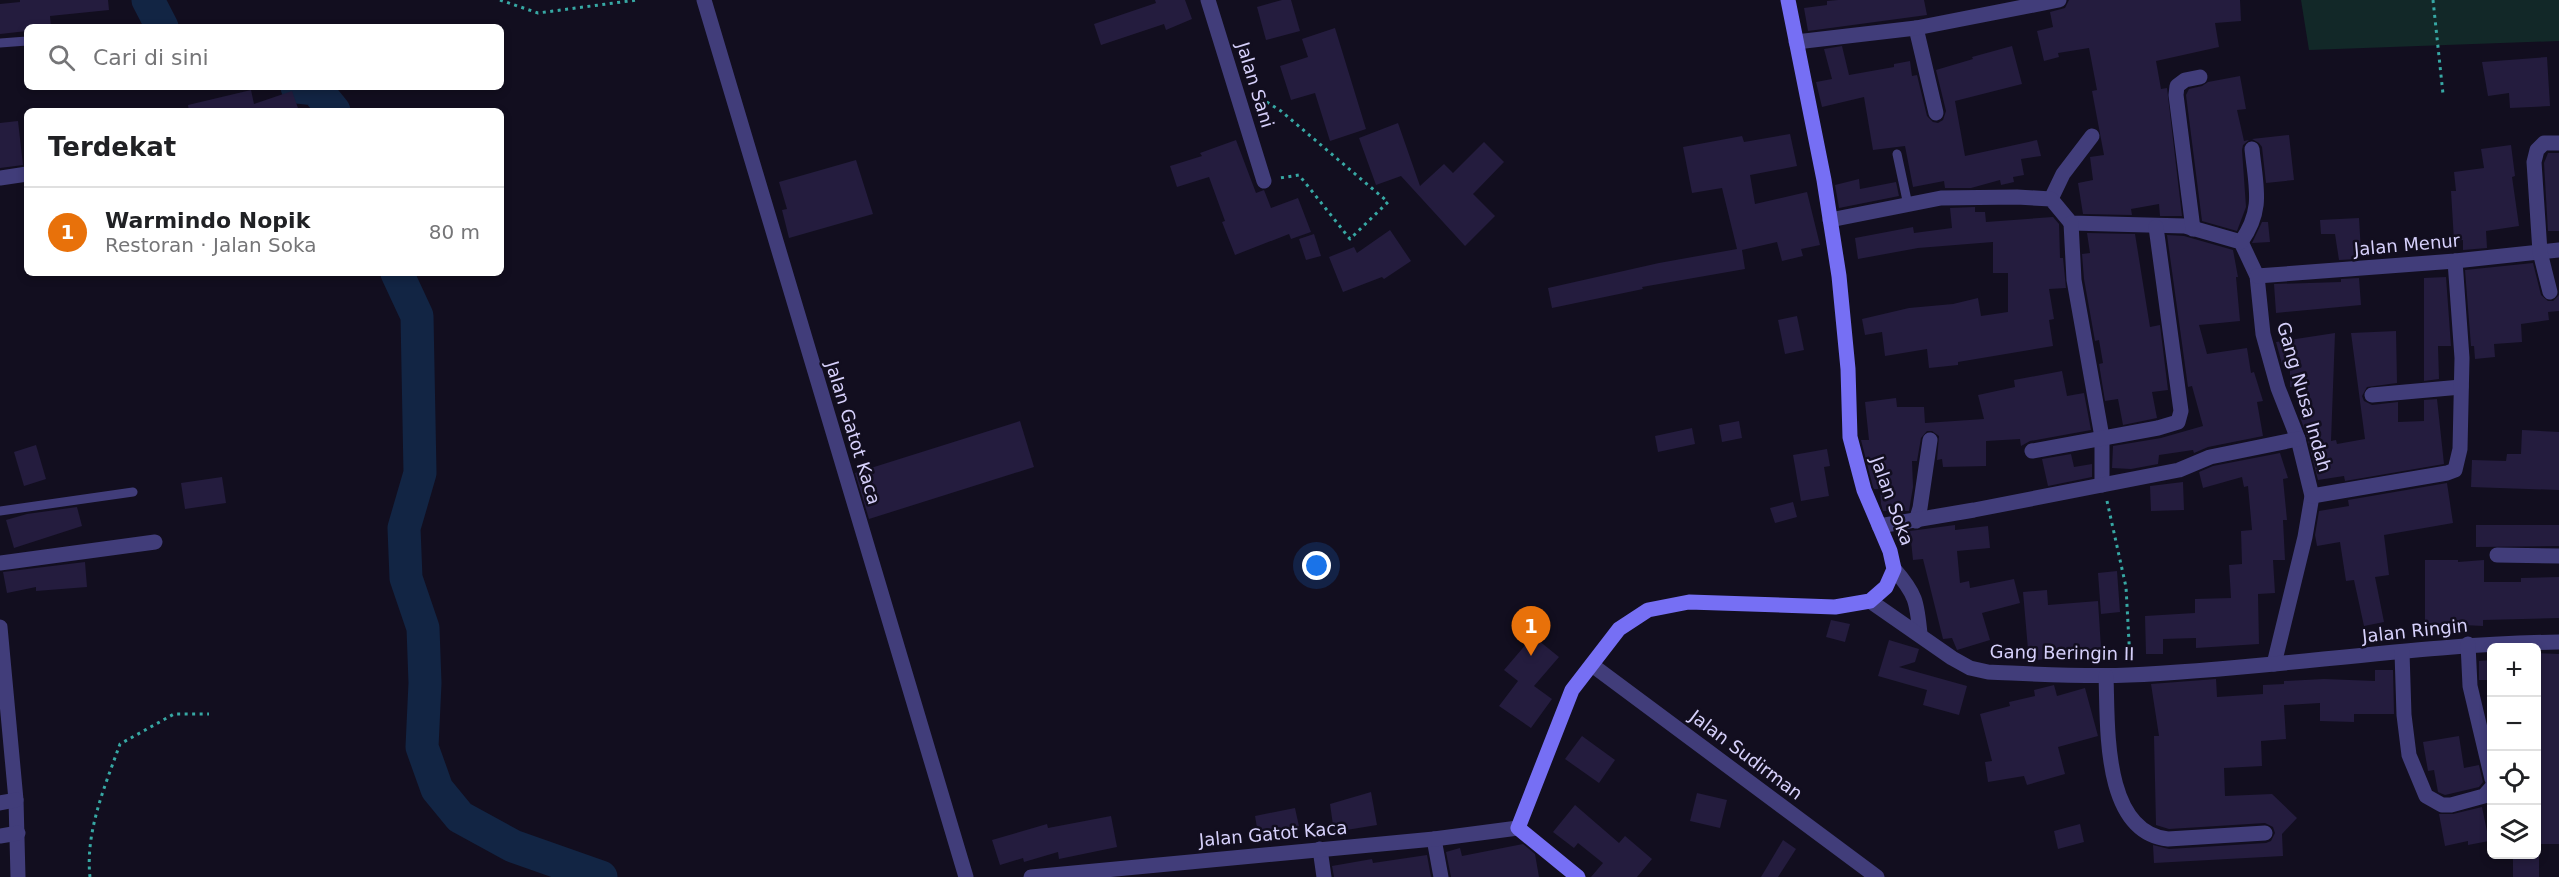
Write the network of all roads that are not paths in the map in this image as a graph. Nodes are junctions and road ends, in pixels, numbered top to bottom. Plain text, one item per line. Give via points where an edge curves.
1 (704, 0) edge
2 (1208, 0) edge
3 (1788, 0) edge
4 (2059, 0) edge
5 (2037, 2) edge
6 (1916, 28) junction
7 (24, 41) edge
8 (1796, 42) junction
9 (0, 43) edge
10 (2200, 77) dead end
11 (1936, 113) dead end
12 (2092, 136) dead end
13 (2559, 143) edge
14 (2252, 149) dead end
15 (1897, 154) dead end
16 (24, 174) edge
17 (0, 178) edge
18 (1264, 181) road end
19 (2051, 199) junction
20 (1908, 205) junction
21 (1830, 220) junction
22 (2071, 223) junction
23 (2156, 227) junction
24 (2193, 229) junction
25 (2241, 242) junction
26 (2559, 250) edge
27 (2540, 252) junction
28 (2455, 261) junction
29 (2258, 276) junction
30 (2550, 292) dead end
31 (2461, 387) junction
32 (2372, 395) dead end
33 (2102, 437) junction
34 (2298, 439) junction
35 (1930, 440) dead end
36 (2032, 451) dead end
37 (2102, 485) junction
38 (133, 492) dead end
39 (2312, 496) junction
40 (0, 511) edge
41 (1916, 521) junction
42 (1879, 526) junction
43 (155, 542) dead end
44 (2497, 555) dead end
45 (2559, 556) edge
46 (0, 563) edge
47 (1894, 569) junction
48 (1870, 601) junction
49 (0, 627) edge
50 (1920, 634) junction
51 (2559, 642) edge
52 (2469, 645) junction
53 (2402, 652) junction
54 (1592, 664) junction
55 (2274, 664) junction
56 (2106, 676) junction
57 (2487, 758) edge
58 (2487, 793) edge
59 (8, 802) edge
60 (1518, 828) junction
61 (18, 833) junction
62 (2265, 833) dead end
63 (0, 836) edge
64 (1434, 839) junction
65 (1320, 849) junction
66 (18, 877) edge
67 (966, 877) edge
68 (1030, 877) edge
69 (1324, 877) edge
70 (1441, 877) edge
71 (1578, 877) edge
72 (1877, 877) edge

1 - 67 street, Jalan Gatot Kaca
2 - 18 street, Jalan Sani
3 - 8 street, Jalan Soka
4 - 5 street
5 - 6 street
6 - 8 street
6 - 11 street
7 - 9 lane
8 - 21 street, Jalan Soka
10 - 24 street via 2177,86 2176,95
12 - 19 street via 2063,174
13 - 27 street via 2544,143 2534,162
14 - 25 street via 2258,209
15 - 20 lane
16 - 17 street
19 - 20 street via 1941,198
19 - 22 street
20 - 21 street
21 - 42 street, Jalan Soka via 1846,327 1850,437 1864,490
22 - 23 street
22 - 33 street via 2074,280
23 - 24 street
23 - 33 street via 2181,411 2178,422 2170,426
24 - 25 street
25 - 29 street, Gang Nusa Indah
26 - 27 street, Jalan Menur
27 - 28 street, Jalan Menur
27 - 30 street
28 - 29 street, Jalan Menur
28 - 31 street
29 - 34 street, Gang Nusa Indah via 2263,334
31 - 32 street
31 - 39 street via 2460,449 2455,470
33 - 36 street
33 - 37 street
34 - 37 street
34 - 39 street, Gang Nusa Indah
35 - 41 street
37 - 41 street
38 - 40 lane
39 - 55 street, Gang Nusa Indah
41 - 42 street
42 - 47 street, Jalan Soka
43 - 46 street
44 - 45 street
47 - 48 street, Jalan Soka via 1886,587
47 - 50 street via 1910,587 1917,605
48 - 50 street, Gang Beringin II
48 - 54 street via 1835,607 1689,602 1648,610 1620,629
49 - 59 street
50 - 56 street, Gang Beringin II via 1970,668
51 - 52 street, Jalan Ringin
52 - 53 street, Jalan Ringin
52 - 57 street via 2470,686
53 - 55 street, Jalan Ringin
53 - 58 street via 2409,755 2426,796 2442,805 2451,805
54 - 60 street via 1572,690
54 - 72 street, Jalan Sudirman
55 - 56 street, Gang Beringin II
56 - 62 street via 2109,754 2117,792 2133,823 2151,838
59 - 61 street
60 - 64 street, Jalan Gatot Kaca
60 - 71 street
61 - 63 street
61 - 66 street
64 - 65 street, Jalan Gatot Kaca
64 - 70 street
65 - 68 street, Jalan Gatot Kaca
65 - 69 street

